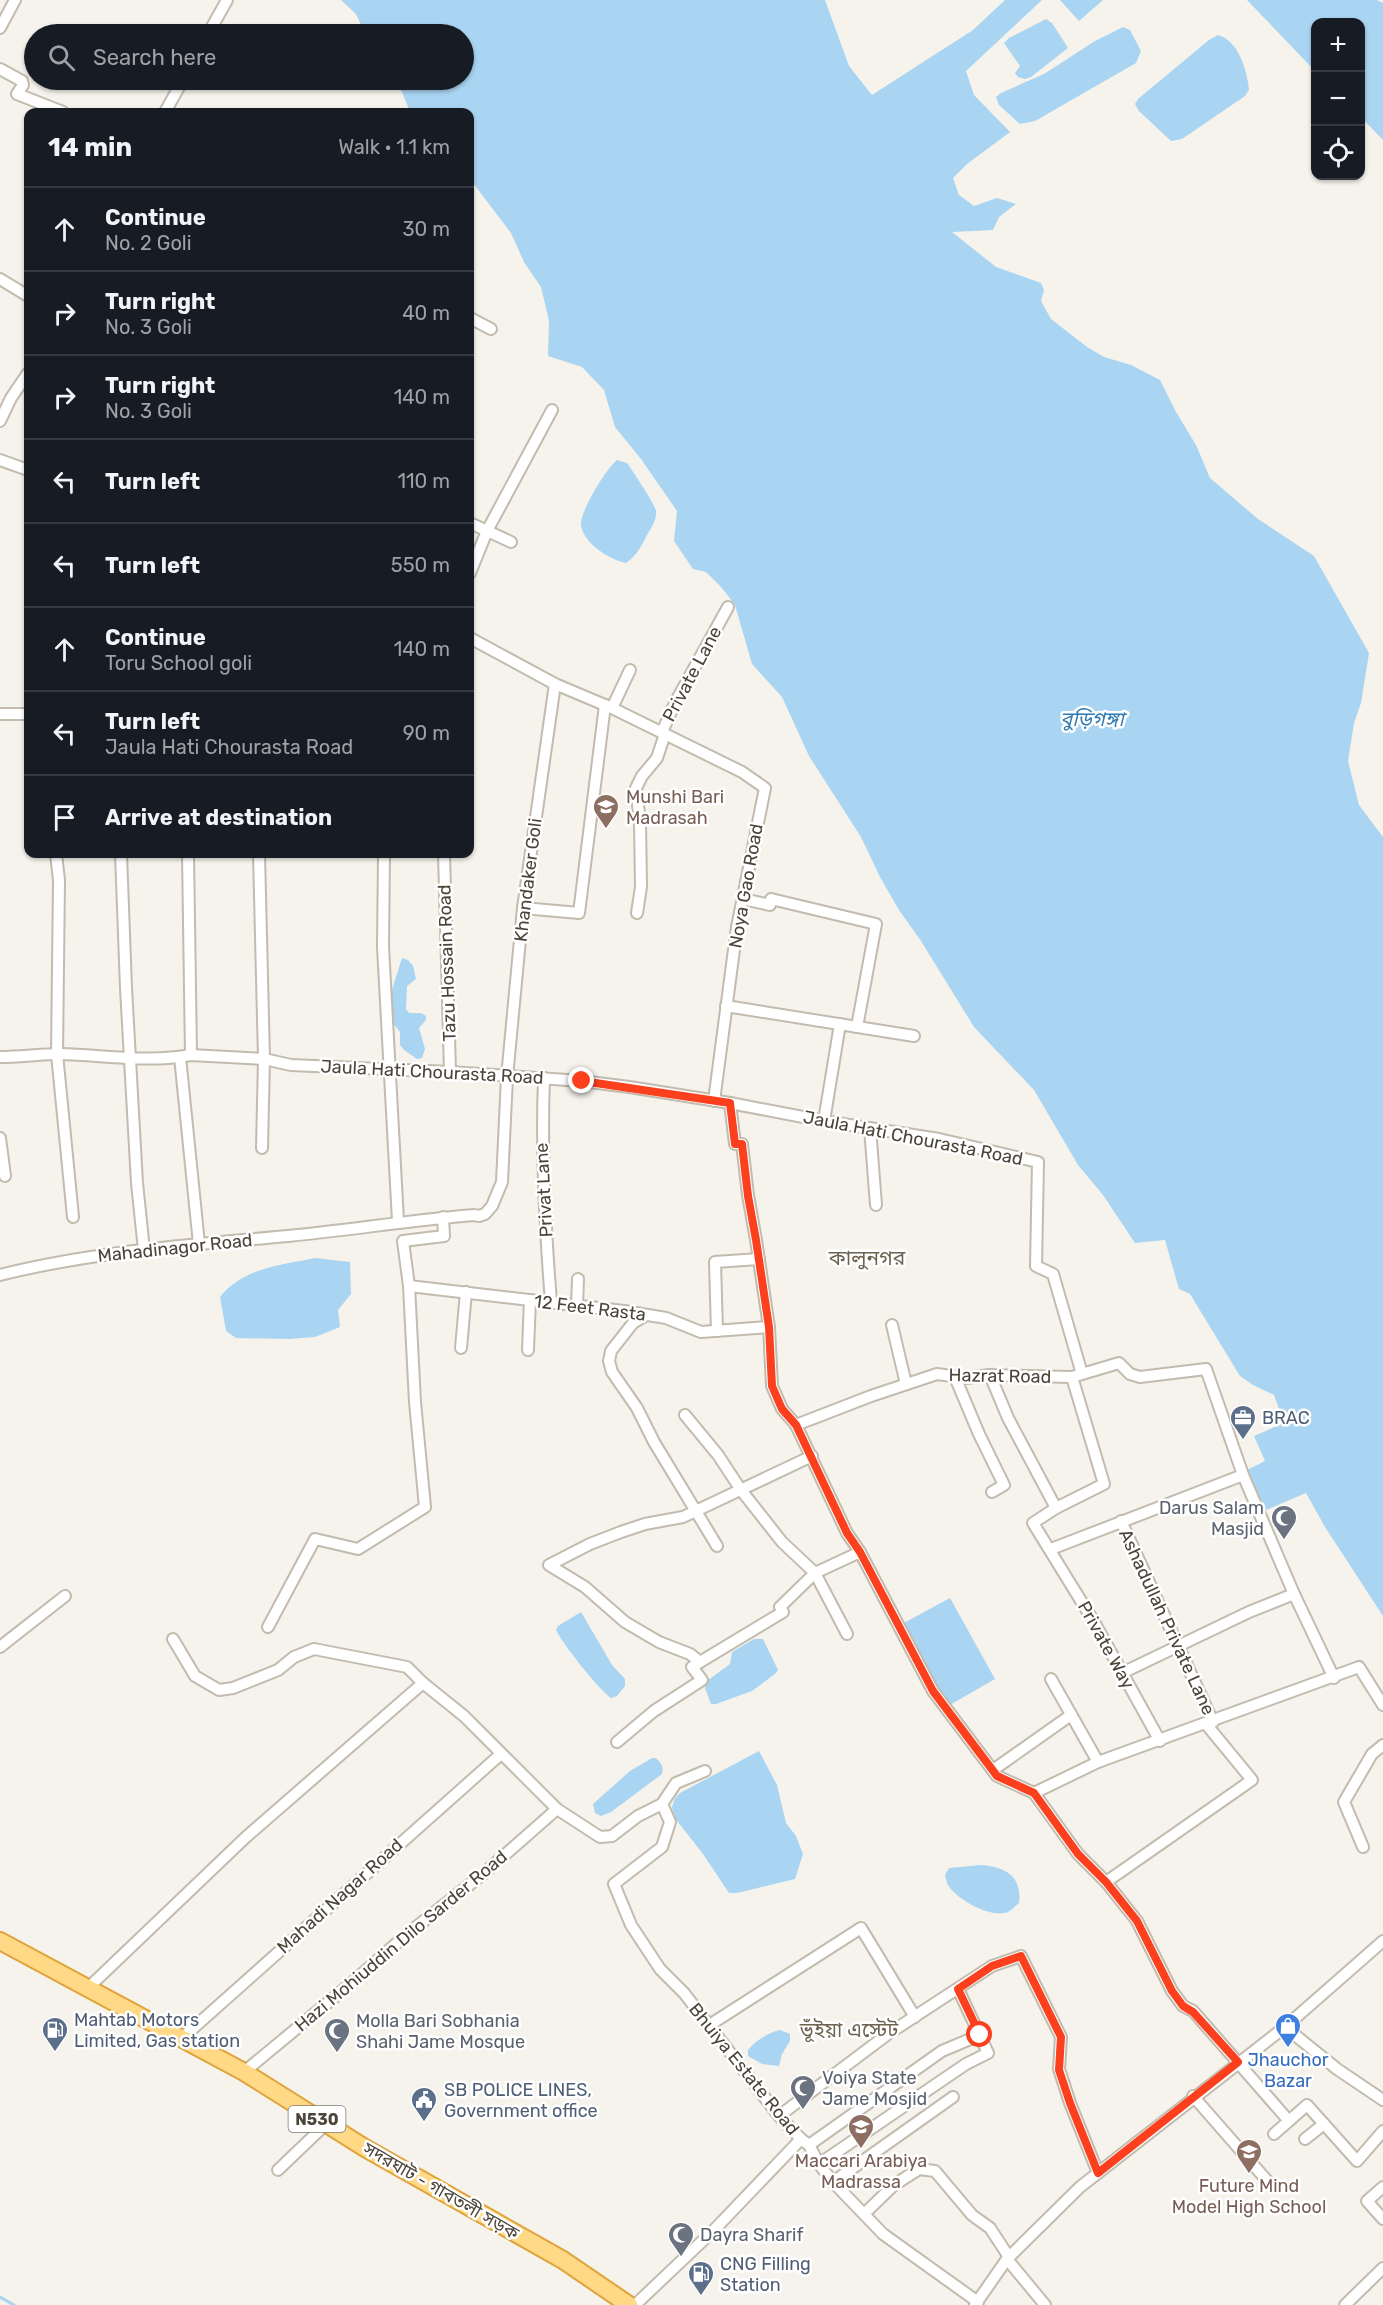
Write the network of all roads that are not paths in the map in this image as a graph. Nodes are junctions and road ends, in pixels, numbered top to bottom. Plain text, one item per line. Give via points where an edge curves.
1 (15, 0) edge
2 (227, 0) edge
3 (214, 24) edge
4 (0, 28) edge
5 (0, 69) edge
6 (177, 90) edge
7 (53, 108) edge
8 (167, 108) edge
9 (0, 279) edge
10 (24, 294) edge
11 (474, 320) edge
12 (491, 329) dead end
13 (24, 379) edge
14 (552, 410) dead end
15 (0, 421) edge
16 (0, 460) edge
17 (24, 469) edge
18 (474, 525) edge
19 (487, 531) junction
20 (511, 542) dead end
21 (474, 563) edge
22 (728, 607) dead end
23 (474, 640) edge
24 (630, 670) dead end
25 (555, 684) junction
26 (608, 706) junction
27 (0, 714) edge
28 (24, 714) edge
29 (662, 732) junction
30 (56, 858) edge
31 (122, 858) edge
32 (188, 858) edge
33 (258, 858) edge
34 (384, 858) edge
35 (444, 858) edge
36 (743, 899) junction
37 (523, 908) junction
38 (637, 913) dead end
39 (726, 1006) junction
40 (840, 1024) junction
41 (857, 1027) junction
42 (914, 1036) dead end
43 (57, 1054) junction
44 (185, 1056) junction
45 (0, 1057) edge
46 (131, 1057) junction
47 (264, 1059) junction
48 (390, 1069) junction
49 (450, 1072) junction
50 (507, 1077) junction
51 (544, 1078) junction
52 (714, 1101) junction
53 (730, 1103) junction
54 (824, 1122) junction
55 (870, 1128) junction
56 (0, 1138) edge
57 (262, 1148) dead end
58 (5, 1176) dead end
59 (876, 1205) dead end
60 (474, 1215) joint
61 (73, 1217) dead end
62 (443, 1217) junction
63 (398, 1221) junction
64 (199, 1244) junction
65 (144, 1250) junction
66 (759, 1259) junction
67 (0, 1275) edge
68 (578, 1280) dead end
69 (409, 1286) junction
70 (466, 1292) junction
71 (530, 1300) junction
72 (551, 1302) junction
73 (577, 1306) junction
74 (645, 1316) junction
75 (892, 1325) dead end
76 (769, 1327) junction
77 (717, 1330) junction
78 (461, 1348) dead end
79 (528, 1350) dead end
80 (990, 1375) junction
81 (1077, 1376) junction
82 (955, 1377) junction
83 (906, 1384) junction
84 (685, 1415) dead end
85 (796, 1425) junction
86 (812, 1456) junction
87 (1243, 1475) junction
88 (741, 1490) junction
89 (992, 1492) dead end
90 (1056, 1508) junction
91 (695, 1512) junction
92 (1121, 1521) junction
93 (717, 1546) dead end
94 (1051, 1549) junction
95 (860, 1552) junction
96 (815, 1574) junction
97 (1294, 1594) junction
98 (65, 1596) dead end
99 (268, 1627) dead end
100 (847, 1634) dead end
101 (173, 1639) dead end
102 (1179, 1645) junction
103 (0, 1647) edge
104 (700, 1662) junction
105 (1122, 1673) junction
106 (1334, 1678) junction
107 (1051, 1679) dead end
108 (423, 1683) junction
109 (1383, 1705) edge
110 (1071, 1715) junction
111 (1209, 1723) junction
112 (1160, 1741) junction
113 (617, 1742) dead end
114 (1383, 1745) edge
115 (501, 1754) junction
116 (1098, 1762) junction
117 (993, 1770) junction
118 (705, 1771) dead end
119 (1034, 1793) junction
120 (662, 1804) junction
121 (557, 1809) junction
122 (1363, 1847) dead end
123 (1106, 1882) junction
124 (0, 1941) edge
125 (1383, 1941) edge
126 (88, 1988) junction
127 (958, 1989) junction
128 (915, 2017) junction
129 (708, 2026) junction
130 (1285, 2027) junction
131 (980, 2035) junction
132 (181, 2039) junction
133 (1238, 2062) junction
134 (244, 2072) junction
135 (1193, 2096) junction
136 (953, 2097) dead end
137 (1383, 2100) edge
138 (779, 2116) junction
139 (1289, 2121) junction
140 (326, 2124) junction
141 (1324, 2124) junction
142 (1383, 2131) edge
143 (1274, 2134) dead end
144 (1305, 2139) dead end
145 (805, 2142) junction
146 (819, 2164) junction
147 (278, 2170) dead end
148 (1098, 2173) junction
149 (833, 2182) junction
150 (1270, 2184) dead end
151 (1383, 2187) edge
152 (864, 2214) junction
153 (1383, 2218) edge
154 (1008, 2258) junction
155 (1383, 2268) edge
156 (976, 2303) edge
157 (629, 2305) edge
158 (635, 2305) edge
159 (1045, 2305) edge
160 (1345, 2305) edge

1 - 4 street
2 - 3 street
5 - 7 street via 23,83 17,94
6 - 8 street
9 - 10 street
11 - 12 street
13 - 15 street
14 - 19 street
16 - 17 street
18 - 19 street
19 - 20 street
19 - 21 street
22 - 29 street, Private Lane
23 - 25 street
24 - 26 street
25 - 26 street
25 - 37 street, Khandaker Goli
26 - 29 street
26 - 37 street via 579,913
27 - 28 street
29 - 36 street, Noya Gao Road via 765,788
29 - 38 street, Private Lane via 657,758 636,788 641,887
30 - 43 street
31 - 46 street
32 - 44 street
33 - 47 street
34 - 48 street via 383,946
35 - 49 street, Tazu Hossain Road
36 - 39 street, Noya Gao Road
36 - 41 street via 770,905 771,899 876,924
37 - 50 street, Khandaker Goli
39 - 40 street
39 - 52 street, Noya Gao Road
40 - 41 street
40 - 54 street
41 - 42 street
43 - 45 street, Jaula Hati Chourasta Road
43 - 46 street, Jaula Hati Chourasta Road
43 - 61 street
44 - 46 street, Jaula Hati Chourasta Road
44 - 47 street, Jaula Hati Chourasta Road
44 - 64 street
46 - 65 street via 136,1183
47 - 48 street, Jaula Hati Chourasta Road via 291,1065
47 - 57 street
48 - 49 street, Jaula Hati Chourasta Road
48 - 63 street
49 - 50 street, Jaula Hati Chourasta Road
50 - 51 street, Jaula Hati Chourasta Road
50 - 60 street, Khandaker Goli via 501,1182 492,1206 485,1214
51 - 52 street, Jaula Hati Chourasta Road
51 - 72 street, Privat Lane via 541,1135
52 - 53 street, Jaula Hati Chourasta Road
53 - 54 street, Jaula Hati Chourasta Road
53 - 66 street via 735,1144 742,1144
54 - 55 street, Jaula Hati Chourasta Road
55 - 59 street
55 - 81 street, Jaula Hati Chourasta Road via 1038,1162 1035,1266 1053,1274
56 - 58 street
60 - 62 street, Mahadinagor Road
62 - 63 street, Mahadinagor Road
62 - 69 street via 444,1236 403,1241
63 - 64 street, Mahadinagor Road
64 - 65 street, Mahadinagor Road
65 - 67 street, Mahadinagor Road
66 - 76 street
66 - 77 street via 715,1262
68 - 73 street
69 - 70 street, 12 Feet Rasta
69 - 99 street via 425,1507 358,1550 315,1539
70 - 71 street, 12 Feet Rasta
70 - 78 street
71 - 72 street, 12 Feet Rasta
71 - 79 street
72 - 73 street, 12 Feet Rasta
73 - 74 street, 12 Feet Rasta
74 - 77 street, 12 Feet Rasta via 666,1318 701,1332
74 - 91 street via 633,1323 618,1341 609,1361
75 - 83 street
76 - 77 street, 12 Feet Rasta
76 - 85 street via 772,1386 782,1409
80 - 81 street, Hazrat Road
80 - 82 street, Hazrat Road
80 - 90 street
81 - 87 street, Hazrat Road via 1119,1364 1140,1377 1206,1369
81 - 90 street via 1104,1484
82 - 83 street, Hazrat Road via 938,1374
82 - 89 street via 1004,1485
83 - 85 street, Hazrat Road
84 - 88 street
85 - 86 street
86 - 88 street
86 - 95 street via 847,1533
87 - 92 street
87 - 97 street
88 - 91 street
88 - 96 street via 782,1542
90 - 94 street, Private Way via 1033,1523
91 - 93 street
91 - 104 street via 621,1532 549,1565 594,1594 625,1622
92 - 94 street
92 - 102 street, Ashadullah Private Lane
94 - 105 street, Private Way
95 - 96 street
95 - 117 street via 933,1691
96 - 100 street
96 - 104 street via 780,1607 783,1612
97 - 102 street
97 - 106 street
98 - 103 street
101 - 108 street via 195,1676 219,1690 278,1670 294,1657 314,1649 407,1667
102 - 105 street
102 - 111 street, Ashadullah Private Lane
104 - 113 street via 692,1667 702,1680 654,1711
105 - 112 street, Private Way
106 - 109 street via 1359,1667
106 - 111 street
107 - 110 street
108 - 115 street via 464,1716
108 - 126 street via 246,1838
110 - 116 street
110 - 117 street
111 - 112 street
111 - 123 street, Ashadullah Private Lane via 1252,1780
112 - 116 street
114 - 122 street via 1372,1754 1344,1802
115 - 121 street
115 - 132 street, Mahadi Nagar Road
116 - 119 street
117 - 119 street via 997,1776
118 - 120 street via 676,1783
119 - 123 street via 1078,1854
120 - 121 street via 612,1836 600,1838
120 - 129 street, Bhuiya Estate Road via 670,1822 662,1847 614,1884 637,1934 660,1969
121 - 134 street, Hazi Mohiuddin Dilo Sarder Road
123 - 133 street via 1137,1921 1172,1991
124 - 126 highway, সদরঘাট - গাবতলী সড়ক / N530
125 - 130 street
126 - 132 highway, সদরঘাট - গাবতলী সড়ক / N530
127 - 128 street
127 - 131 street
127 - 148 street via 992,1966 1021,1956 1061,2037 1059,2070
128 - 129 street via 861,1928
128 - 138 street
129 - 138 street, Bhuiya Estate Road
130 - 133 street
130 - 137 street
131 - 145 street via 942,2051
131 - 146 street via 988,2053
132 - 134 highway, সদরঘাট - গাবতলী সড়ক / N530
133 - 135 street
133 - 139 street
134 - 140 highway, সদরঘাট - গাবতলী সড়ক / N530
135 - 148 street
135 - 150 street
136 - 149 street
138 - 145 street, Bhuiya Estate Road
139 - 141 street via 1307,2105
139 - 143 street
140 - 147 street
140 - 157 highway, সদরঘাট - গাবতলী সড়ক / N530 via 563,2260
141 - 142 street via 1357,2161
141 - 144 street
145 - 146 street, Bhuiya Estate Road
145 - 158 street
146 - 149 street, Bhuiya Estate Road
148 - 154 street
149 - 152 street, Bhuiya Estate Road
151 - 153 street via 1367,2201
152 - 154 street via 894,2185 919,2169 935,2171 972,2215 990,2228
152 - 156 street, Bhuiya Estate Road via 883,2234
154 - 156 street
154 - 159 street
155 - 160 street

